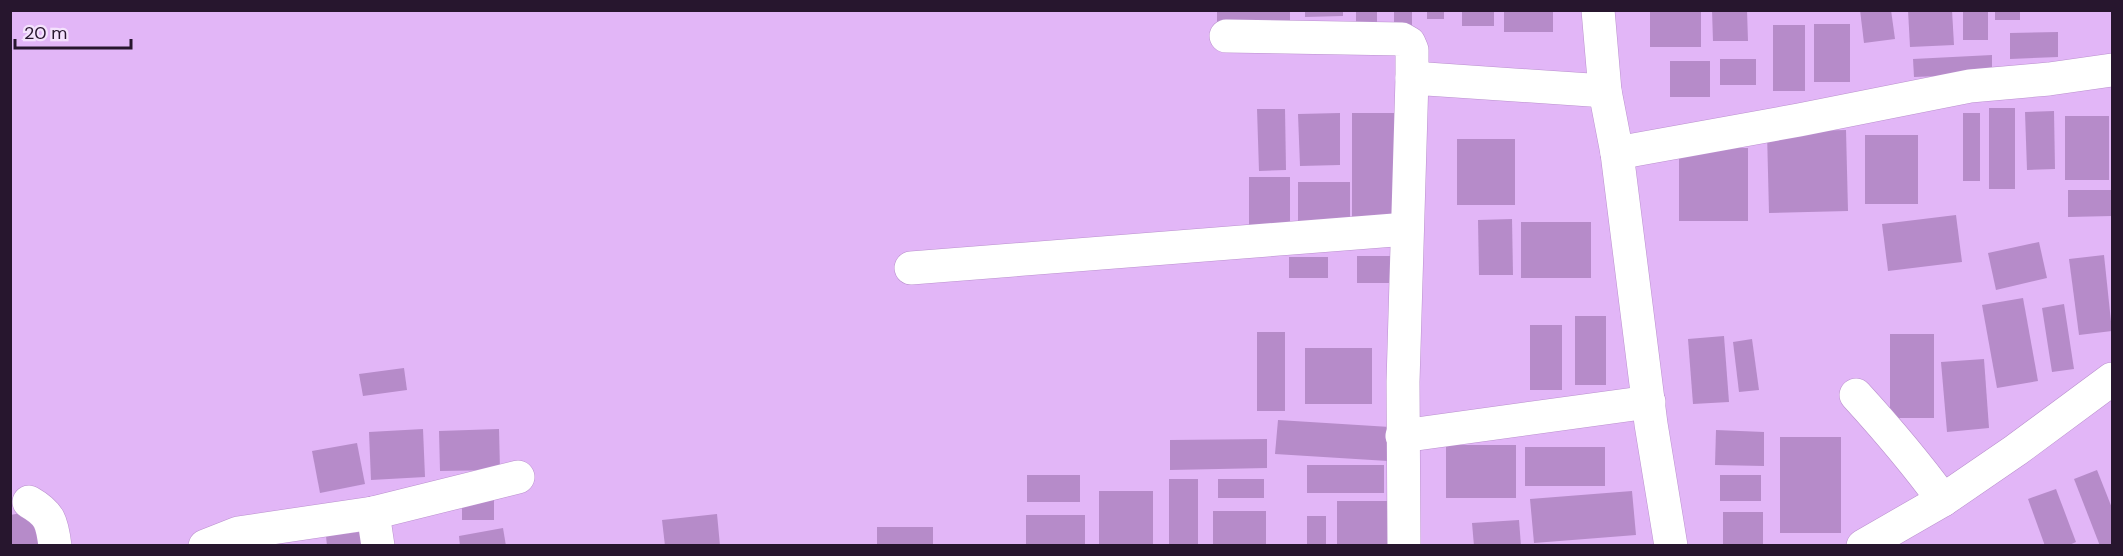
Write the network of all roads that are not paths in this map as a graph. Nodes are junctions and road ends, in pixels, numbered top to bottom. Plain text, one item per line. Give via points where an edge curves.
1 (1598, 10) edge
2 (1226, 36) dead end
3 (2112, 70) edge
4 (1412, 78) junction
5 (1605, 91) junction
6 (1617, 153) junction
7 (1407, 229) junction
8 (911, 268) dead end
9 (2112, 379) edge
10 (1856, 395) dead end
11 (1649, 402) junction
12 (1402, 436) junction
13 (518, 477) dead end
14 (1943, 500) junction
15 (28, 501) dead end
16 (373, 513) junction
17 (55, 546) edge
18 (205, 546) edge
19 (378, 546) edge
20 (1404, 546) edge
21 (1671, 546) edge
22 (1863, 546) edge

1 - 5 street
2 - 4 street via 1402,39 1412,50
3 - 6 street via 1970,86
4 - 5 street
4 - 7 street
5 - 6 street
6 - 11 street
7 - 8 street
7 - 12 street
9 - 14 street
10 - 14 street
11 - 12 street
11 - 21 street
12 - 20 street
13 - 16 street
14 - 22 street
15 - 17 street via 42,509 51,522
16 - 18 street via 238,533
16 - 19 street

